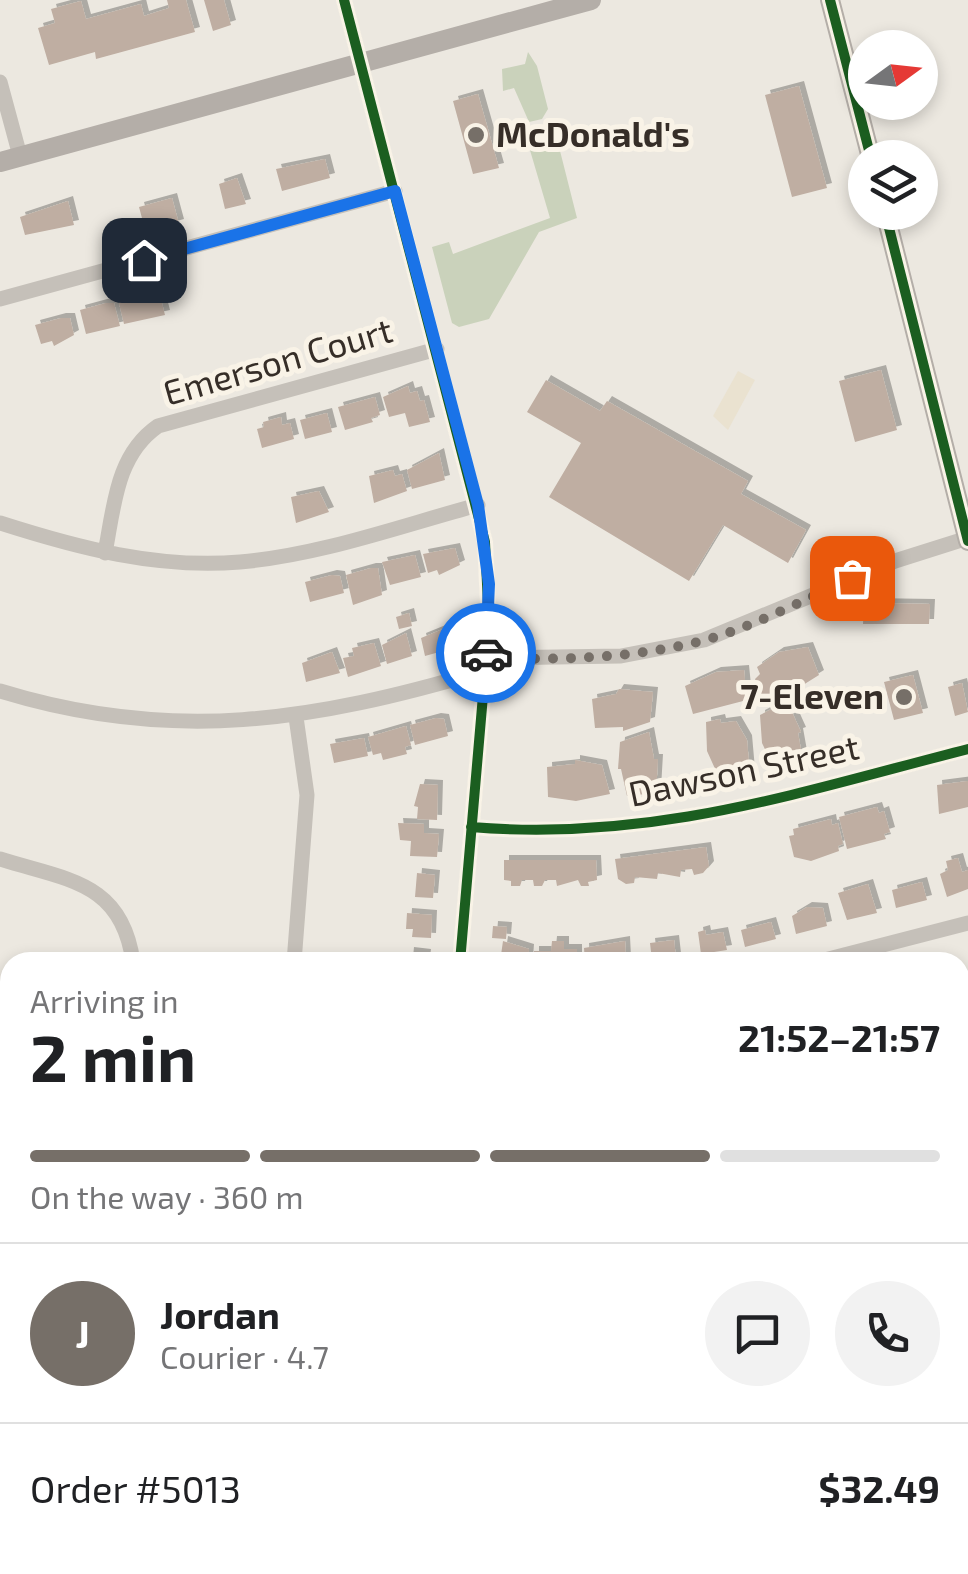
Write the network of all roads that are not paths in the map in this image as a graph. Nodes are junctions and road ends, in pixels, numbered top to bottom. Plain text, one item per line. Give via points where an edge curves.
1 (344, 0) edge
2 (591, 0) edge
3 (830, 0) edge
4 (360, 65) junction
5 (0, 82) edge
6 (866, 140) edge
7 (10, 159) edge
8 (395, 191) junction
9 (890, 230) edge
10 (0, 299) edge
11 (437, 350) junction
12 (478, 505) junction
13 (0, 522) edge
14 (968, 539) edge
15 (105, 553) junction
16 (484, 664) junction
17 (0, 691) edge
18 (296, 717) junction
19 (968, 749) edge
20 (471, 827) junction
21 (0, 860) edge
22 (968, 923) edge
23 (131, 952) edge
24 (295, 952) edge
25 (461, 952) edge
26 (855, 952) edge

1 - 4 street
2 - 4 main road
3 - 6 main road
4 - 7 main road
4 - 8 street
5 - 7 street
8 - 10 street
8 - 11 street
9 - 14 main road
11 - 12 street
11 - 15 street, Emerson Court via 158,426 122,470
12 - 15 street via 268,558 182,562
12 - 16 street via 489,584
13 - 15 street
14 - 16 street via 704,640 621,656
16 - 18 street
16 - 20 street
17 - 18 street via 145,722
18 - 24 street via 307,794
19 - 20 street, Dawson Street via 680,821 568,832
20 - 25 street
21 - 23 street via 101,895 127,930
22 - 26 street

